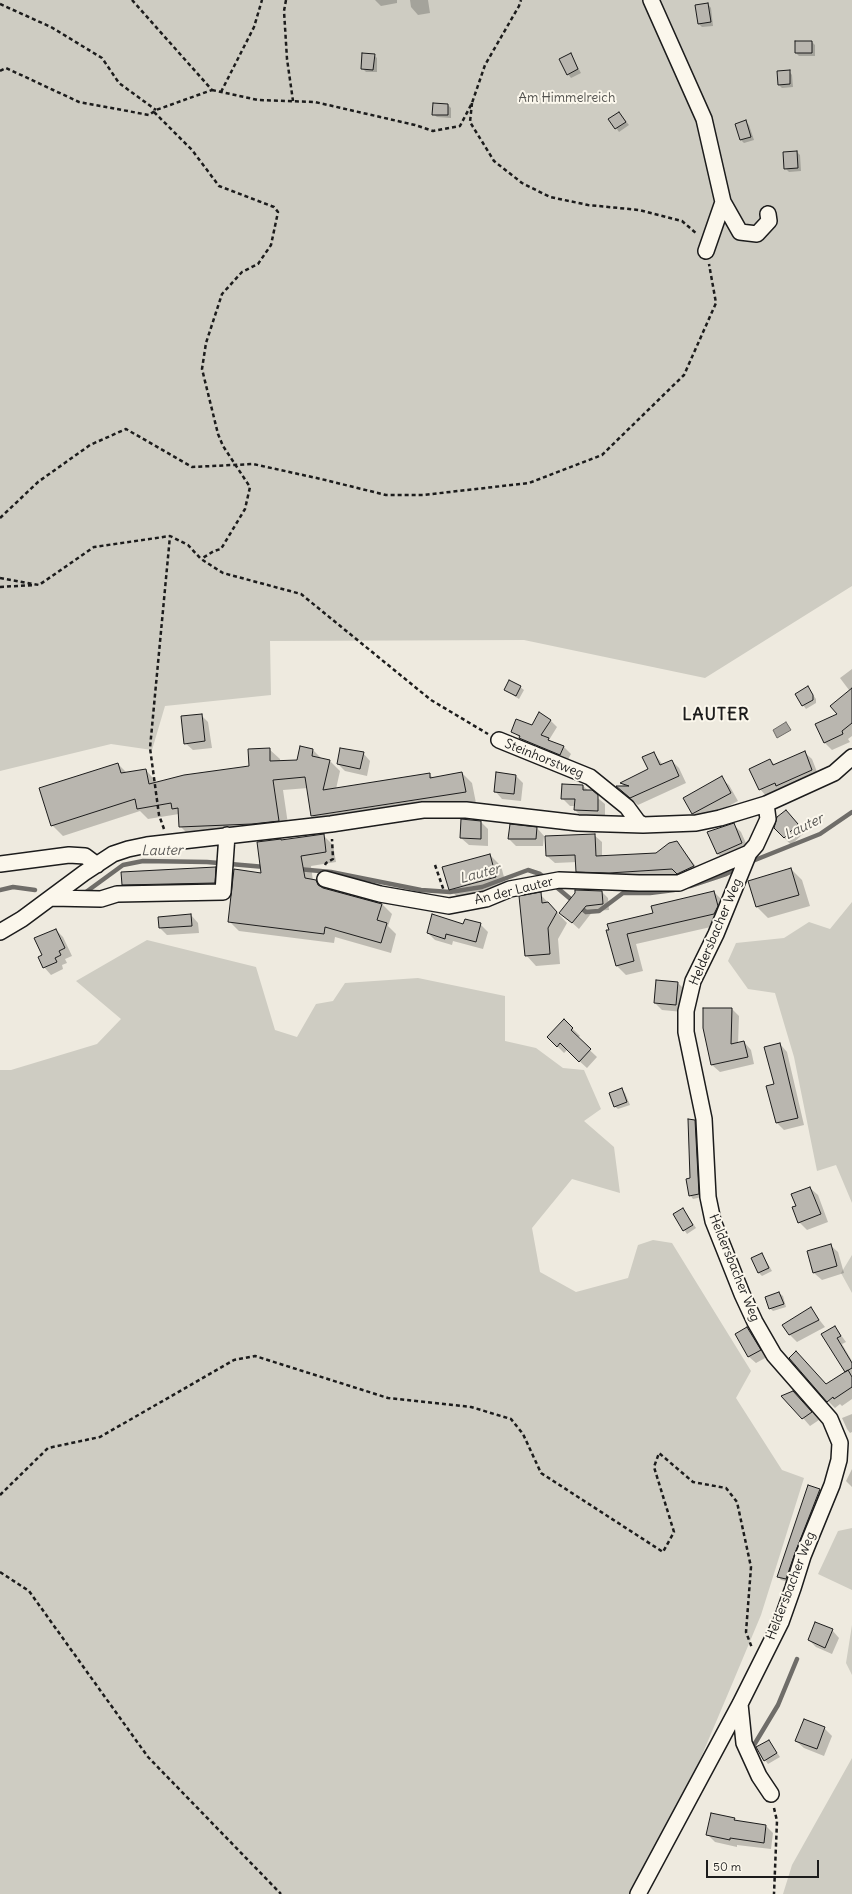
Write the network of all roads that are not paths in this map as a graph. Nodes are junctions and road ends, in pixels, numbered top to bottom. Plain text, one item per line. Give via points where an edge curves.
1 (651, 0) edge
2 (723, 202) junction
3 (768, 214) dead end
4 (706, 251) road end
5 (499, 740) road end
6 (852, 757) edge
7 (766, 804) junction
8 (643, 825) junction
9 (227, 836) junction
10 (748, 853) junction
11 (0, 864) edge
12 (97, 865) junction
13 (325, 879) dead end
14 (52, 898) junction
15 (0, 932) edge
16 (740, 1704) junction
17 (771, 1794) road end
18 (638, 1894) edge

1 - 2 street via 704,119
2 - 3 street via 740,232 758,234 769,221
2 - 4 street
5 - 8 street, Steinhorstweg via 590,777 627,807
6 - 7 street via 834,773
7 - 8 street via 696,823
7 - 10 street, Heldersbacher Weg via 768,819 756,844
8 - 9 street via 578,823 466,810 423,810
9 - 12 street via 168,841 128,849
9 - 14 street via 223,892 117,894 101,899
10 - 13 street, An der Lauter via 679,883 559,880 510,889 486,900 449,906 380,894
10 - 16 street, Heldersbacher Weg via 737,885 693,981 686,1011 686,1032 704,1119 708,1197 713,1221 756,1322 774,1355 830,1419 840,1443 839,1460 832,1485 803,1556 794,1588
11 - 12 street via 69,855 85,856
12 - 14 street
14 - 15 street
16 - 17 street via 744,1743 759,1776
16 - 18 street, Heldersbacher Weg

